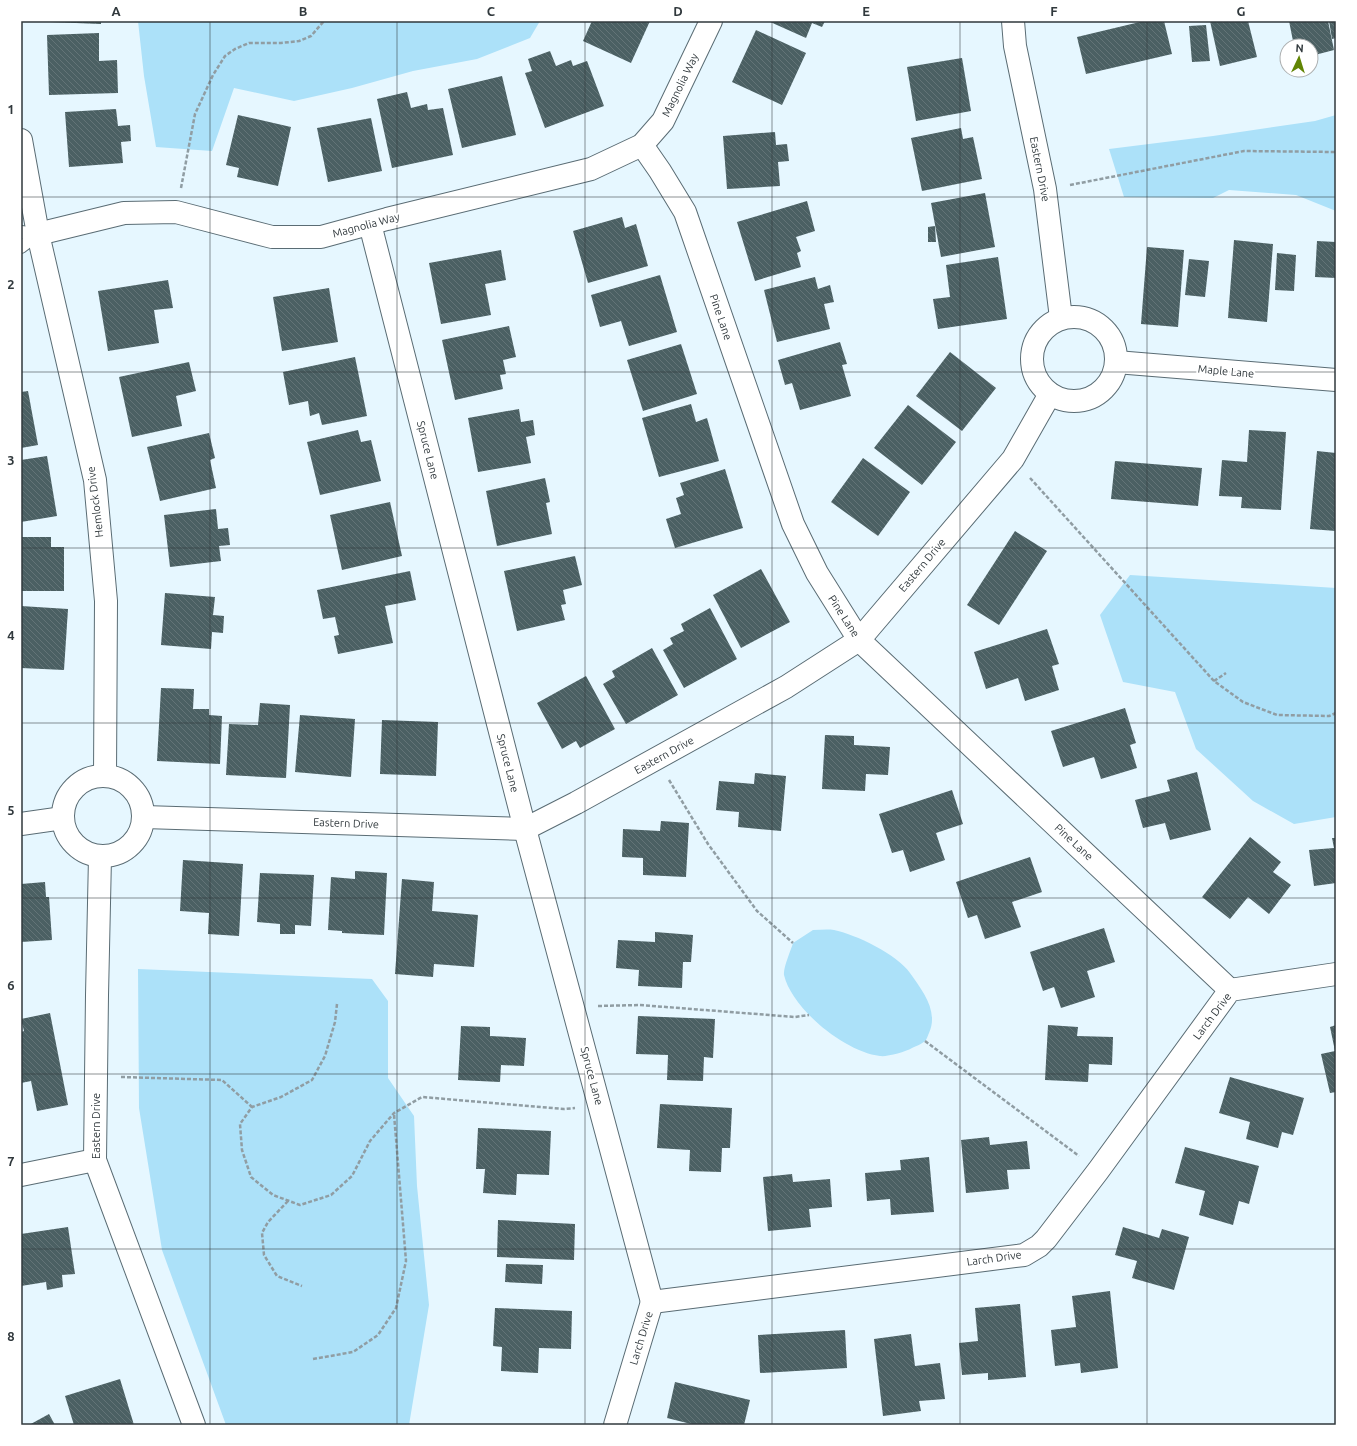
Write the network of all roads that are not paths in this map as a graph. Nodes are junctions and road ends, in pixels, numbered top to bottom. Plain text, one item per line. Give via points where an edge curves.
1 (711, 21) edge
2 (1013, 21) edge
3 (21, 140) edge
4 (642, 145) junction
5 (370, 224) junction
6 (30, 233) edge
7 (21, 247) edge
8 (1061, 318) junction
9 (1116, 362) junction
10 (1336, 380) edge
11 (1050, 394) junction
12 (859, 640) junction
13 (105, 775) junction
14 (144, 817) junction
15 (62, 818) junction
16 (21, 824) edge
17 (525, 829) junction
18 (100, 857) junction
19 (1336, 974) edge
20 (1230, 990) junction
21 (95, 1160) junction
22 (21, 1175) edge
23 (652, 1302) junction
24 (194, 1425) edge
25 (615, 1425) edge

1 - 4 street, Magnolia Way via 663,121
2 - 8 street, Eastern Drive via 1015,46 1045,189
3 - 6 street
4 - 5 street, Magnolia Way via 591,169
4 - 12 street, Pine Lane via 685,212 792,524 817,573
5 - 6 street, Magnolia Way via 321,237 272,237 176,212 124,213
5 - 17 street, Spruce Lane
6 - 7 lane
6 - 13 street, Hemlock Drive via 95,480 106,601
8 - 9 street via 1078,316 1094,321 1107,332 1115,346
8 - 11 street via 1047,326 1036,338 1031,354 1033,371 1041,386
9 - 10 street, Maple Lane
9 - 11 street via 1112,378 1102,391 1087,399 1070,401
11 - 12 street, Eastern Drive via 1013,459
12 - 17 street, Eastern Drive via 786,687
12 - 20 street, Pine Lane
13 - 14 street via 128,784 137,793
13 - 15 street via 92,777 70,792
14 - 17 street, Eastern Drive
14 - 18 street via 142,830 136,841 114,856
15 - 16 street
15 - 18 street via 70,840 88,854
17 - 23 street, Spruce Lane
18 - 21 street, Eastern Drive
19 - 20 street, Larch Drive
20 - 23 street, Larch Drive via 1046,1239 1024,1255
21 - 22 street
21 - 24 street, Eastern Drive
23 - 25 street, Larch Drive

